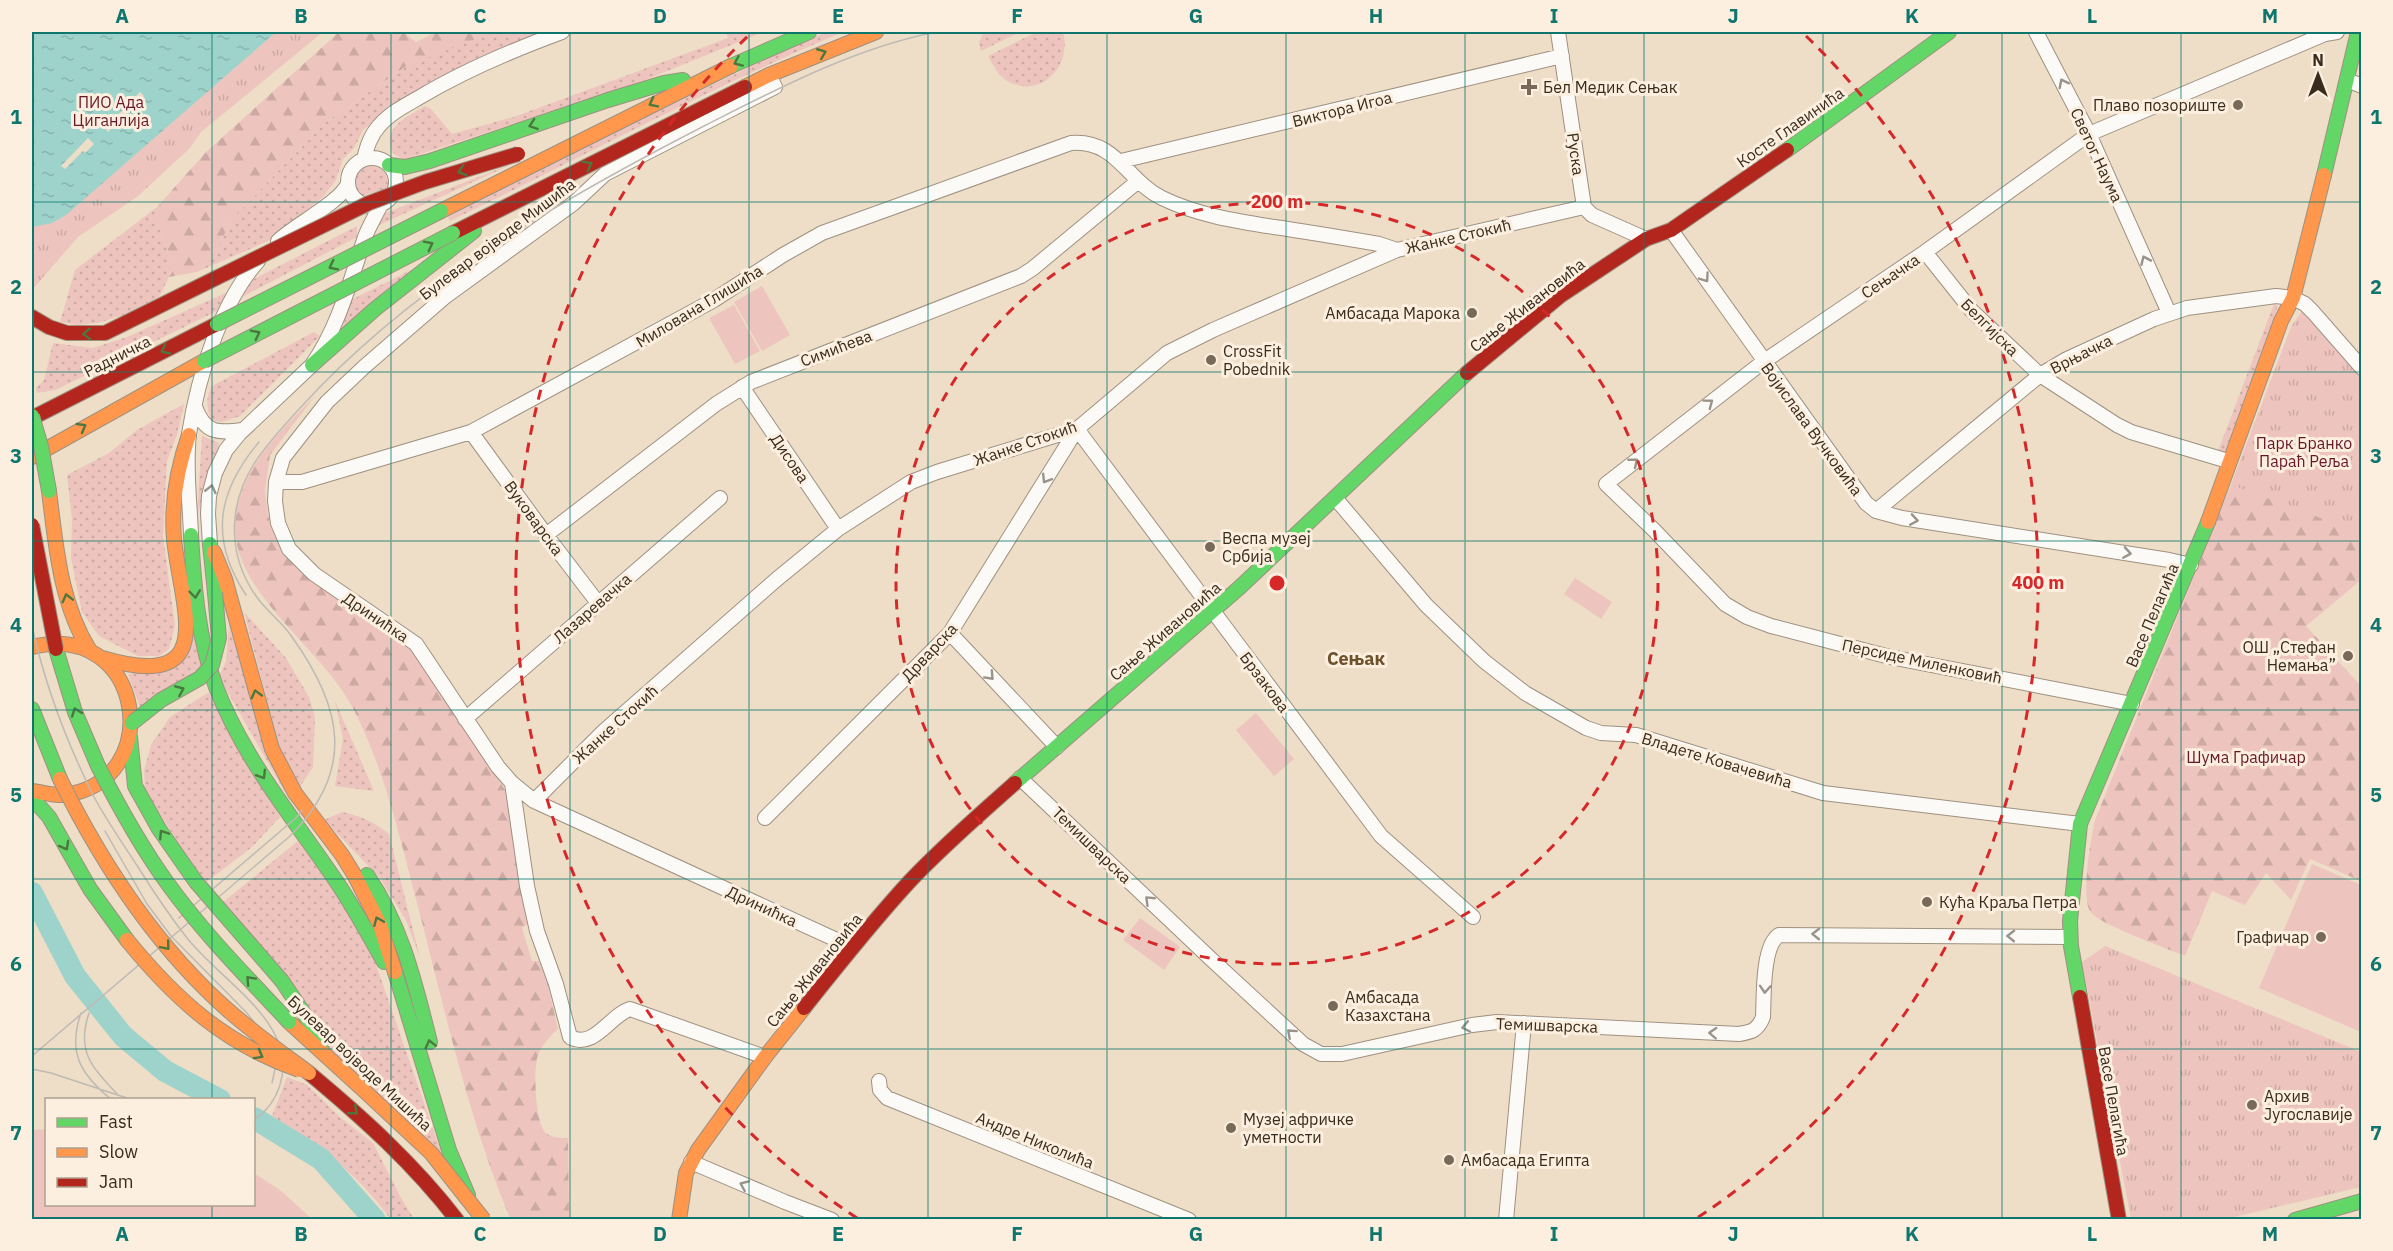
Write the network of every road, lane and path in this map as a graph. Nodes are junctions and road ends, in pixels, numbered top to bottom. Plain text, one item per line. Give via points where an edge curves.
1 (562, 32) edge
2 (809, 32) edge
3 (876, 32) edge
4 (1558, 32) edge
5 (1948, 32) edge
6 (2036, 32) edge
7 (2337, 32) edge
8 (2358, 32) edge
9 (790, 36) edge
10 (1562, 56) junction
11 (769, 75) junction
12 (705, 76) junction
13 (2347, 80) junction
14 (2361, 86) edge
15 (379, 126) junction
16 (2089, 134) junction
17 (575, 144) junction
18 (364, 159) junction
19 (1121, 161) junction
20 (385, 162) junction
21 (1137, 182) junction
22 (348, 184) junction
23 (535, 192) junction
24 (358, 202) junction
25 (381, 204) junction
26 (1584, 207) junction
27 (1671, 231) junction
28 (366, 236) junction
29 (1646, 239) junction
30 (1397, 250) junction
31 (1925, 252) junction
32 (2293, 298) junction
33 (2169, 313) junction
34 (32, 317) edge
35 (218, 324) joint
36 (1763, 362) junction
37 (205, 364) junction
38 (312, 365) junction
39 (2361, 368) edge
40 (2040, 375) junction
41 (742, 387) junction
42 (196, 402) junction
43 (32, 417) edge
44 (1077, 429) junction
45 (471, 432) junction
46 (189, 435) junction
47 (238, 435) junction
48 (32, 457) edge
49 (2228, 461) junction
50 (276, 482) junction
51 (720, 498) dead end
52 (1336, 499) junction
53 (1876, 511) junction
54 (32, 525) edge
55 (838, 529) junction
56 (546, 535) junction
57 (190, 536) joint
58 (210, 544) junction
59 (2191, 566) junction
60 (1719, 598) joint
61 (598, 603) junction
62 (1212, 612) junction
63 (950, 633) junction
64 (32, 647) edge
65 (96, 654) junction
66 (2132, 704) junction
67 (32, 709) edge
68 (465, 718) junction
69 (131, 730) junction
70 (1057, 747) junction
71 (1020, 778) junction
72 (512, 783) junction
73 (32, 791) edge
74 (32, 798) edge
75 (534, 801) junction
76 (765, 818) dead end
77 (2080, 824) junction
78 (342, 855) junction
79 (1473, 917) dead end
80 (2070, 937) junction
81 (852, 947) junction
82 (403, 997) junction
83 (1524, 1023) junction
84 (324, 1056) junction
85 (765, 1057) junction
86 (309, 1073) junction
87 (879, 1081) dead end
88 (451, 1156) junction
89 (691, 1162) junction
90 (2361, 1201) edge
91 (1167, 1216) edge
92 (457, 1220) edge
93 (464, 1220) edge
94 (478, 1220) edge
95 (485, 1220) edge
96 (679, 1220) edge
97 (832, 1220) edge
98 (1189, 1220) edge
99 (1506, 1220) edge
100 (2119, 1220) edge
101 (2295, 1220) edge

1 - 15 street via 464,73 400,108
2 - 9 main road, Булевар војводе Мишића
11 -> 3 main road, Булевар војводе Мишића
4 - 10 street, Руска
5 - 27 main road, Косте Главинића
16 -> 6 street, Светог Наума
7 - 16 street, Сењачка
8 - 13 main road, Васе Пелагића
9 -> 12 main road, Булевар војводе Мишића
10 - 19 street, Виктора Игоа
10 - 26 street, Руска
23 -> 11 main road, Булевар војводе Мишића
11 - 50 street, Булевар војводе Мишића via 775,87 605,174 574,203 428,312 327,402 283,458
12 -> 17 main road, Булевар војводе Мишића
12 -> 20 main road via 664,83 407,167
13 - 14 street
13 - 32 main road, Васе Пелагића
15 - 18 street via 370,138
15 - 20 street via 377,141
16 - 31 street, Сењачка
33 -> 16 street, Светог Наума
17 -> 34 main road, bridge via 518,154 369,203 105,333 68,333
17 -> 35 main road, Булевар војводе Мишића, bridge
18 - 20 street
18 - 22 street via 354,166
19 - 21 street
19 - 45 street, Милована Глишића via 1086,143 1059,146 833,228 714,300
20 - 25 street via 396,183 392,196
21 - 30 street via 1162,198 1203,214
21 - 41 street, Симићева via 1021,276
22 - 24 street
22 - 37 street via 341,195 283,236 246,275 222,319
37 -> 23 main road, Булевар војводе Мишића, bridge
23 - 38 main road via 474,231
24 - 25 street via 369,206
24 - 28 street via 365,217
25 - 28 street
26 - 29 street via 1592,215
26 - 30 street, Жанке Стокић
27 - 29 main road, Косте Главинића
27 -> 36 street, Војислава Вучковића
28 - 38 street via 331,333
29 - 52 main road, Сање Живановића via 1518,329
30 - 44 street, Жанке Стокић via 1167,353
31 - 36 street, Сењачка
31 - 40 street, Белгијска via 1972,311
32 - 33 street, Врњачка via 2276,296 2215,303
32 - 39 street via 2313,312
32 - 49 main road, Васе Пелагића
33 - 40 street, Врњачка
35 -> 43 main road, Радничка
36 - 53 street, Војислава Вучковића via 1866,503
60 -> 36 street, Сењачка via 1606,484
37 - 42 street
48 -> 37 main road via 124,404
38 - 47 street
40 - 49 street, Белгијска via 2117,425
40 - 53 street, Врњачка
41 - 55 street, Дисова
41 - 56 street, Симићева
42 - 46 street
42 - 47 street via 203,423 212,430
65 -> 43 main road, bridge via 80,638 68,601 45,464
44 - 55 street, Жанке Стокић via 926,475
44 - 62 street, Брзакова
44 -> 63 street, Дрварска
45 - 50 street, Милована Глишића via 302,482
45 - 56 street, Вуковарска
46 - 57 street
46 - 65 main road via 175,483 174,540 187,630 183,648 171,659 147,667 129,666
58 -> 47 street via 211,483 219,461
49 - 59 main road, Васе Пелагића
50 - 68 street, Дринићка via 278,523 294,555 314,574 412,640
51 - 61 street, Лазаревачка
52 - 62 main road, Сање Живановића
52 - 77 street, Владете Ковачевића via 1426,605 1484,661 1525,693 1586,729 1645,737 1823,793
53 -> 59 street, Војислава Вучковића
84 -> 54 main road, Булевар војводе Мишића, bridge via 212,939 164,878 124,817 75,712 51,626
55 - 75 street, Жанке Стокић via 604,731
56 - 61 street, Вуковарска
57 -> 82 main road via 203,644 231,721 273,793 343,892
69 -> 58 main road, bridge via 162,699 195,683 212,666 219,636
78 -> 58 main road via 300,800 277,759 225,579
59 - 66 main road, Васе Пелагића
60 - 66 street, Персиде Миленковић via 1747,618 1848,647
61 - 68 street, Лазаревачка
62 - 70 main road, Сање Живановића
62 - 79 street, Брзакова via 1381,836
63 -> 70 street
63 - 76 street, Дрварска
64 - 65 main road via 64,644
65 - 69 main road via 115,671 125,687 131,705
66 - 77 main road, Васе Пелагића
67 -> 86 main road, bridge via 79,818 130,900 166,947 206,989
68 - 72 street, Дринићка
69 - 73 main road, bridge via 121,760 94,785 71,794
84 -> 69 main road, bridge via 299,1004 204,893 144,803 133,781
70 - 71 main road, Сање Живановића
71 - 81 main road, Сање Живановића via 911,880
83 -> 71 street, Темишварска via 1483,1023 1342,1054 1313,1051
72 - 75 street, Дринићка
72 - 85 street, Дринићка via 537,931 570,1037 580,1041 594,1036 626,1009 632,1009
74 -> 86 main road, bridge via 48,817 107,913 159,978 196,1012 244,1047 272,1062
75 - 81 street, Дринићка
77 - 80 main road, Васе Пелагића
82 -> 78 main road via 380,925
95 -> 78 main road via 443,1090 403,939 376,887 357,864
80 -> 83 street, Темишварска via 1779,935 1768,951 1763,1017 1754,1031 1739,1034
80 - 100 main road, Васе Пелагића
81 - 85 main road, Сање Живановића
82 - 88 main road
83 - 99 street
84 - 95 main road, Булевар војводе Мишића, bridge via 431,1153
85 - 89 main road, Сање Живановића
86 -> 92 main road via 406,1160
87 - 91 street, Андре Николића via 887,1098
88 - 93 main road
88 - 94 main road
89 - 96 main road, Сање Живановића via 684,1180
97 -> 89 street
90 - 101 main road
91 - 98 street, Андре Николића

